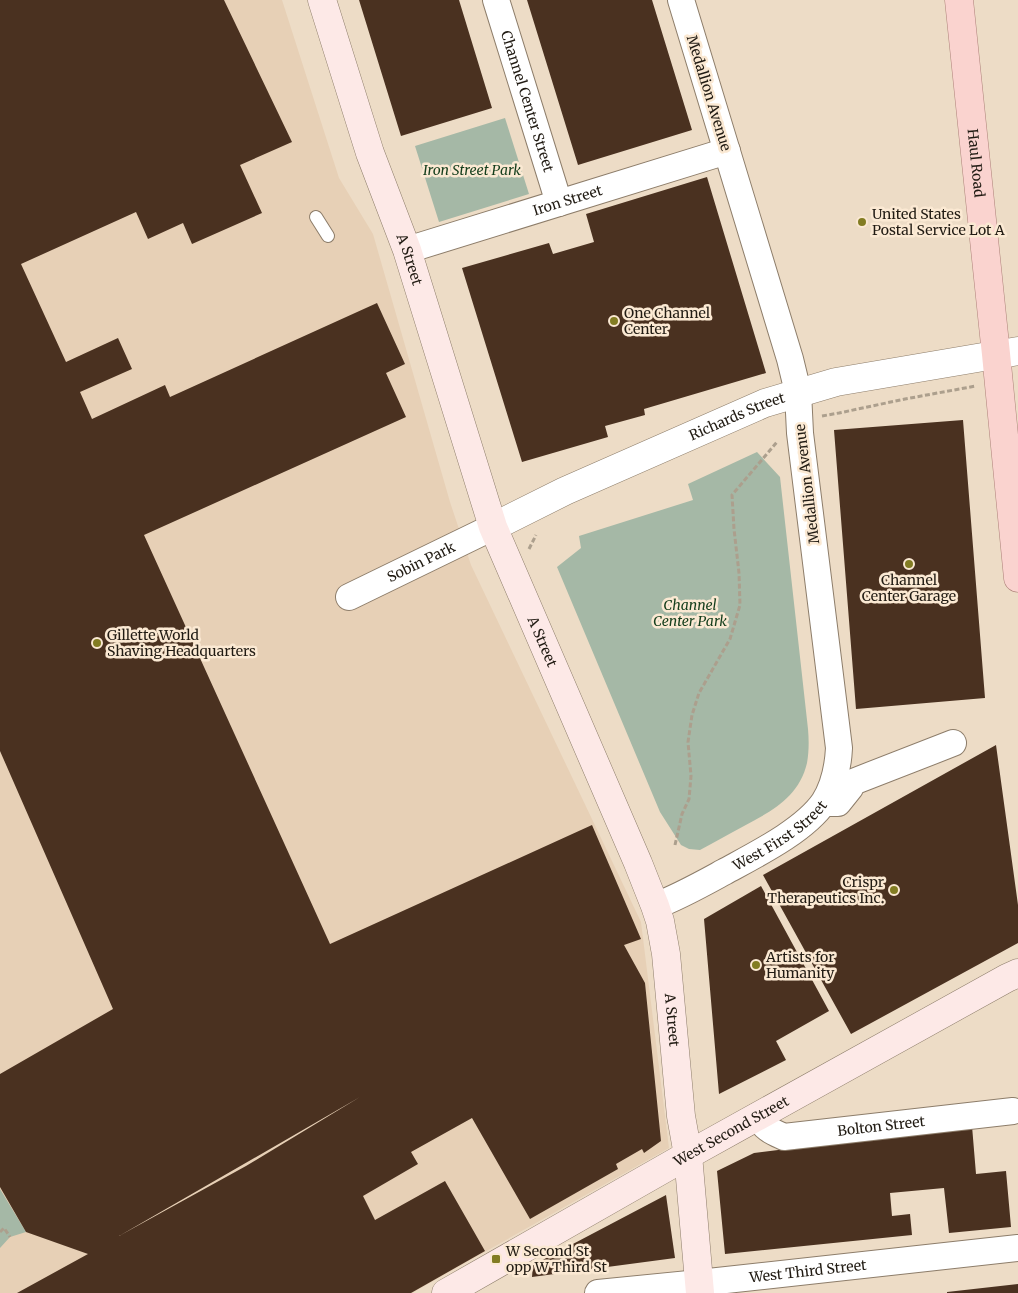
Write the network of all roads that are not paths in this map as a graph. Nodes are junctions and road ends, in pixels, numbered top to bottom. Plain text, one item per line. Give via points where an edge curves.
1 (322, 0) edge
2 (496, 0) edge
3 (680, 0) edge
4 (959, 0) edge
5 (727, 151) junction
6 (559, 203) junction
7 (316, 217) dead end
8 (328, 236) dead end
9 (407, 250) junction
10 (1007, 353) edge
11 (798, 392) junction
12 (493, 527) junction
13 (1018, 578) edge
14 (349, 597) dead end
15 (953, 743) dead end
16 (824, 802) junction
17 (655, 906) junction
18 (1018, 973) edge
19 (1014, 1112) dead end
20 (758, 1116) junction
21 (688, 1155) junction
22 (1018, 1248) edge
23 (700, 1288) edge
24 (456, 1291) edge
25 (598, 1293) edge

1 - 9 main road, A Street via 370,153
2 - 6 street, Channel Center Street
3 - 5 street, Medallion Avenue
4 - 10 main road, Haul Road
5 - 6 street, Iron Street
5 - 11 street, Medallion Avenue
6 - 9 street, Iron Street
7 - 8 lane
9 - 12 main road, A Street
10 - 11 street, Richards Street via 836,382
10 - 13 main road, Haul Road
11 - 12 street, Richards Street via 565,490
11 - 16 street, Medallion Avenue via 839,738 836,774
12 - 14 street, Sobin Park
12 - 17 main road, A Street
15 - 16 street, West First Street via 853,782 838,803
16 - 17 street, West First Street via 802,825 760,852
17 - 21 main road, A Street via 668,973 681,1116
18 - 20 main road, West Second Street
19 - 20 street, Bolton Street via 784,1137 768,1129
20 - 21 main road, West Second Street
21 - 23 main road, A Street
21 - 24 main road, West Second Street
22 - 23 street, West Third Street
23 - 25 street, West Third Street

